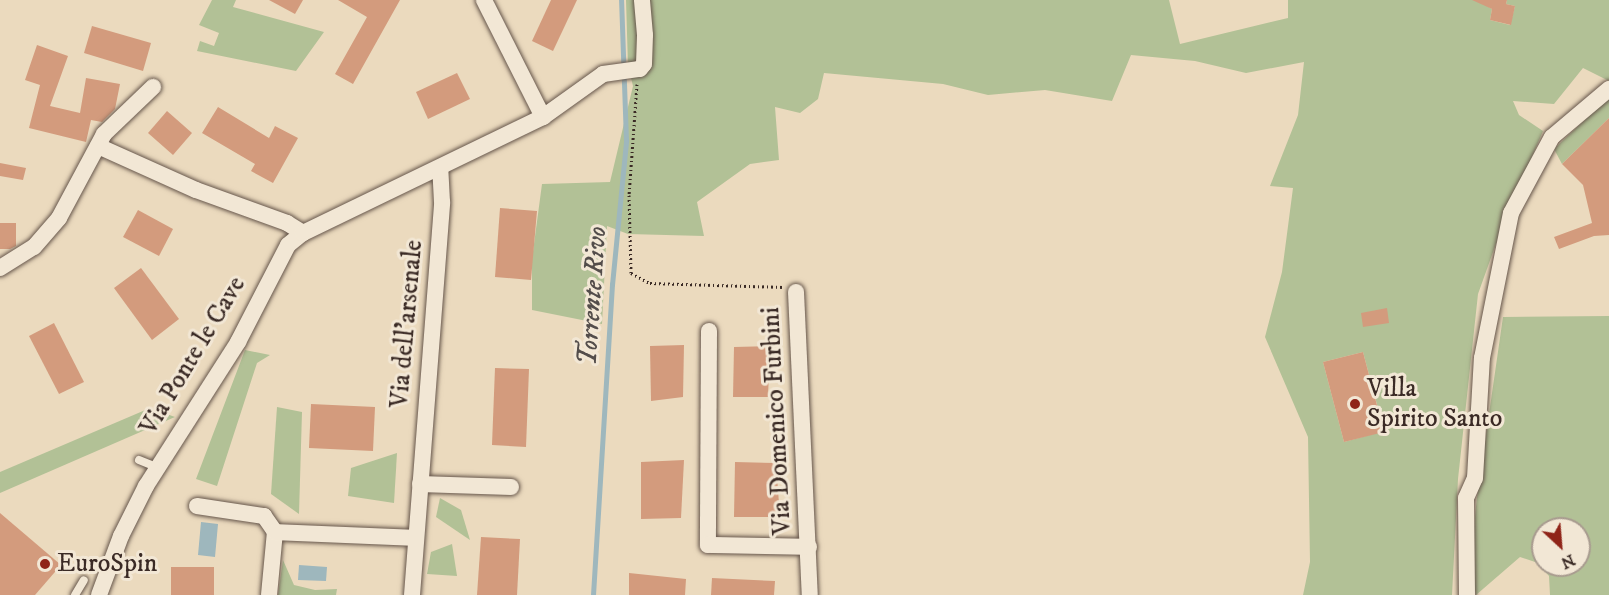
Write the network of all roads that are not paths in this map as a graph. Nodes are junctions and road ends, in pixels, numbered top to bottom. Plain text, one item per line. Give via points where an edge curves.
1 (484, 0) edge
2 (642, 0) edge
3 (153, 87) dead end
4 (1609, 89) edge
5 (543, 117) junction
6 (98, 146) junction
7 (440, 168) junction
8 (303, 233) junction
9 (0, 268) edge
10 (796, 292) road end
11 (709, 331) dead end
12 (139, 460) dead end
13 (156, 467) junction
14 (420, 484) junction
15 (511, 487) dead end
16 (197, 506) dead end
17 (275, 532) junction
18 (416, 538) junction
19 (809, 547) junction
20 (84, 580) dead end
21 (99, 594) edge
22 (75, 595) edge
23 (269, 595) edge
24 (412, 595) edge
25 (810, 595) edge
26 (1467, 595) edge

1 - 5 street
2 - 5 street, Via Ponte le Cave via 644,64 636,71 608,73
3 - 6 street via 104,134
4 - 26 street via 1551,137 1511,213 1482,358 1475,478 1466,498
5 - 7 street, Via Ponte le Cave
6 - 8 street
6 - 9 street via 59,218 34,248
7 - 8 street, Via Ponte le Cave
7 - 14 street, Via dell'arsenale via 442,202
8 - 13 street, Via Ponte le Cave via 278,258 242,334
10 - 19 street, Via Domenico Furbini
11 - 19 street, Via Domenico Furbini via 708,545
12 - 13 lane
13 - 21 street, Via Ponte le Cave via 121,536
14 - 15 street
14 - 18 street, Via dell'arsenale
16 - 17 street via 264,516
17 - 18 street
17 - 23 street
18 - 24 street, Via dell'arsenale
19 - 25 street, Via Domenico Furbini
20 - 22 lane

